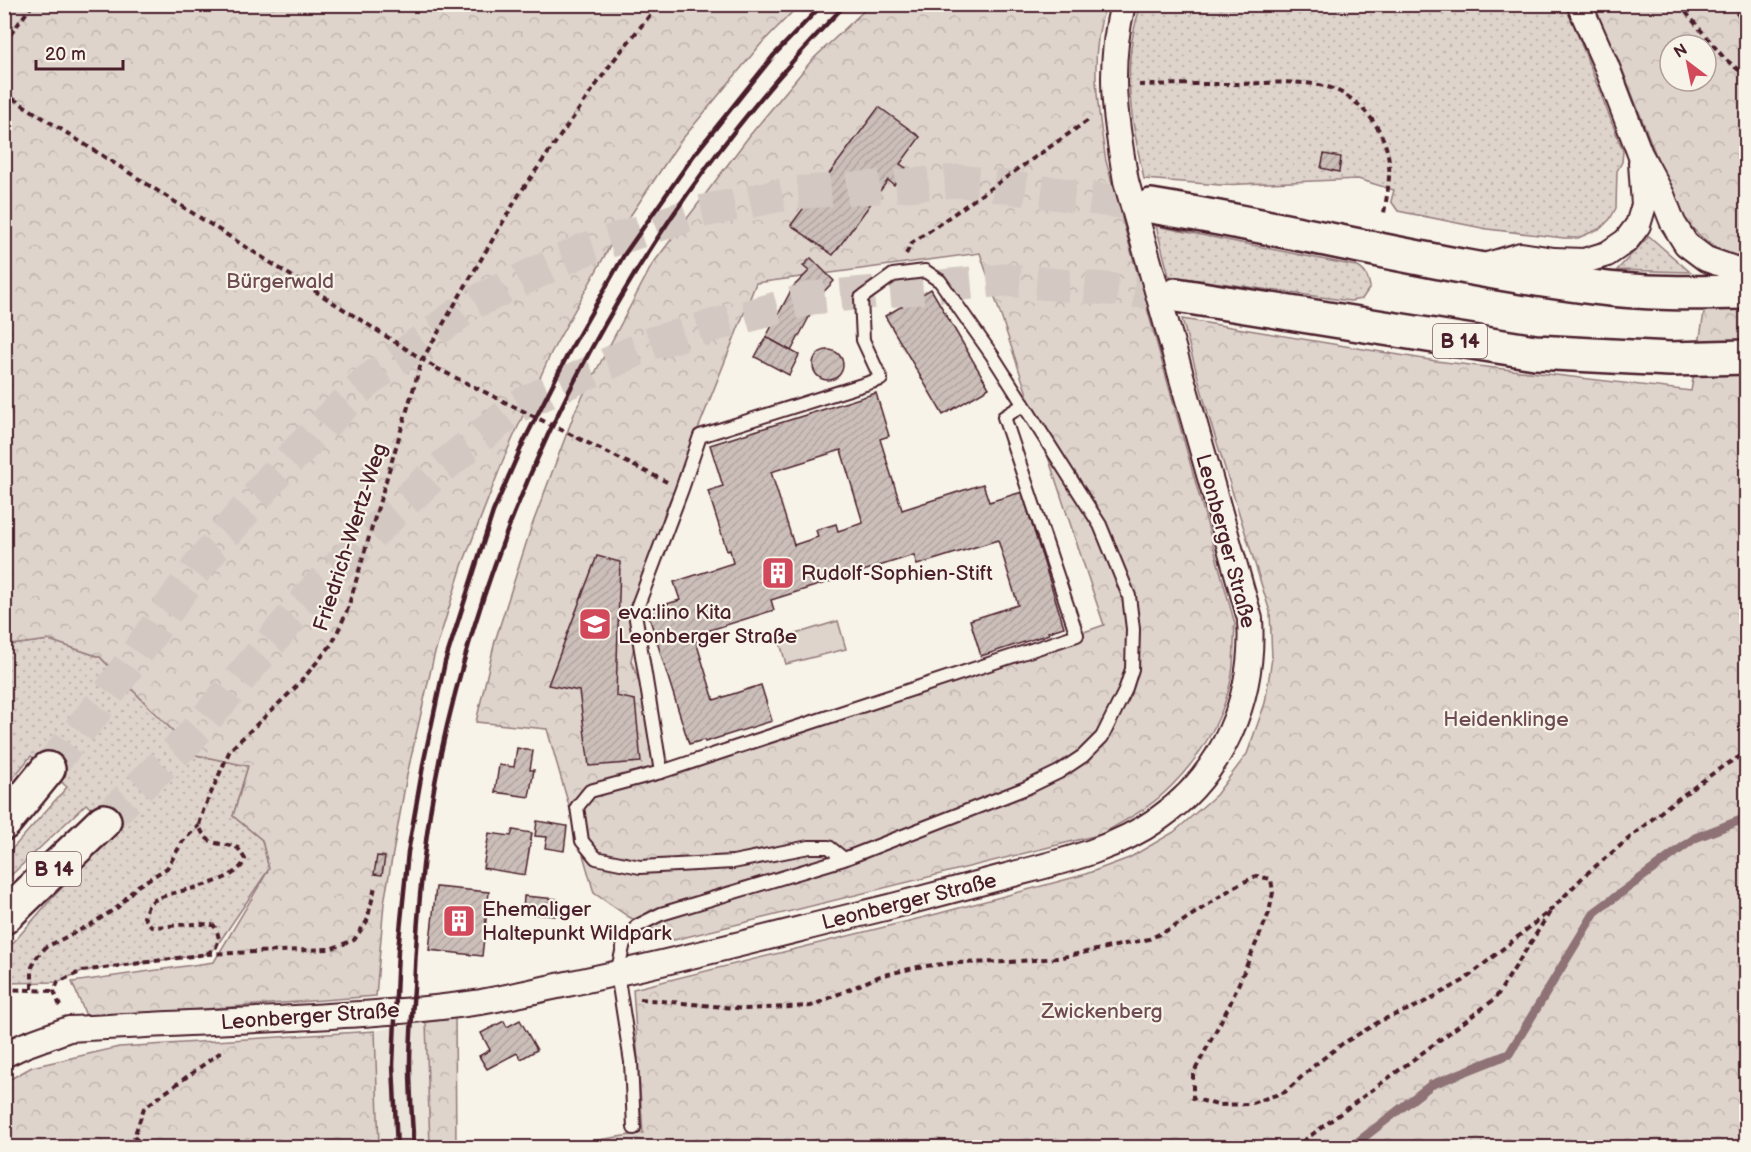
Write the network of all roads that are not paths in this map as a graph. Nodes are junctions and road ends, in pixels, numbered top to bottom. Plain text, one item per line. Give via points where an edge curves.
1 (1123, 4) edge
2 (1579, 4) edge
3 (1640, 154) junction
4 (1151, 206) tunnel mouth
5 (1477, 269) junction
6 (1746, 273) edge
7 (1746, 292) edge
8 (1176, 295) tunnel mouth
9 (1746, 357) edge
10 (1023, 405) junction
11 (48, 770) tunnel mouth
12 (661, 772) junction
13 (104, 821) tunnel mouth
14 (4, 823) edge
15 (844, 859) junction
16 (4, 917) edge
17 (617, 974) junction
18 (4, 1055) edge
19 (634, 1128) dead end

1 - 17 street, Leonberger Straße via 1113,85 1126,181 1250,619 1249,675 1230,735 1216,759 1162,817 1107,848
2 - 3 street
3 - 5 street via 1644,205 1638,225 1626,241 1607,254 1584,261 1521,255
3 - 6 street via 1686,244 1706,259
4 - 5 highway
5 - 7 highway via 1594,288
8 - 9 highway, B 14 via 1535,352 1670,359
10 - 12 lane via 1004,417 1077,635
10 - 12 lane via 940,281 925,271 893,275 861,298 863,340 881,379 700,436 635,613
10 - 15 lane via 1100,525 1129,596 1132,669 1125,691 1102,737 1059,772
11 - 14 highway
12 - 15 lane via 590,791 577,807 582,841 596,858 640,867 733,862 808,847 829,847
13 - 16 highway, B 14
15 - 17 lane via 661,914 637,926 624,943
17 - 18 street, Leonberger Straße via 481,1002 366,1014 69,1029
17 - 19 lane via 631,1062

